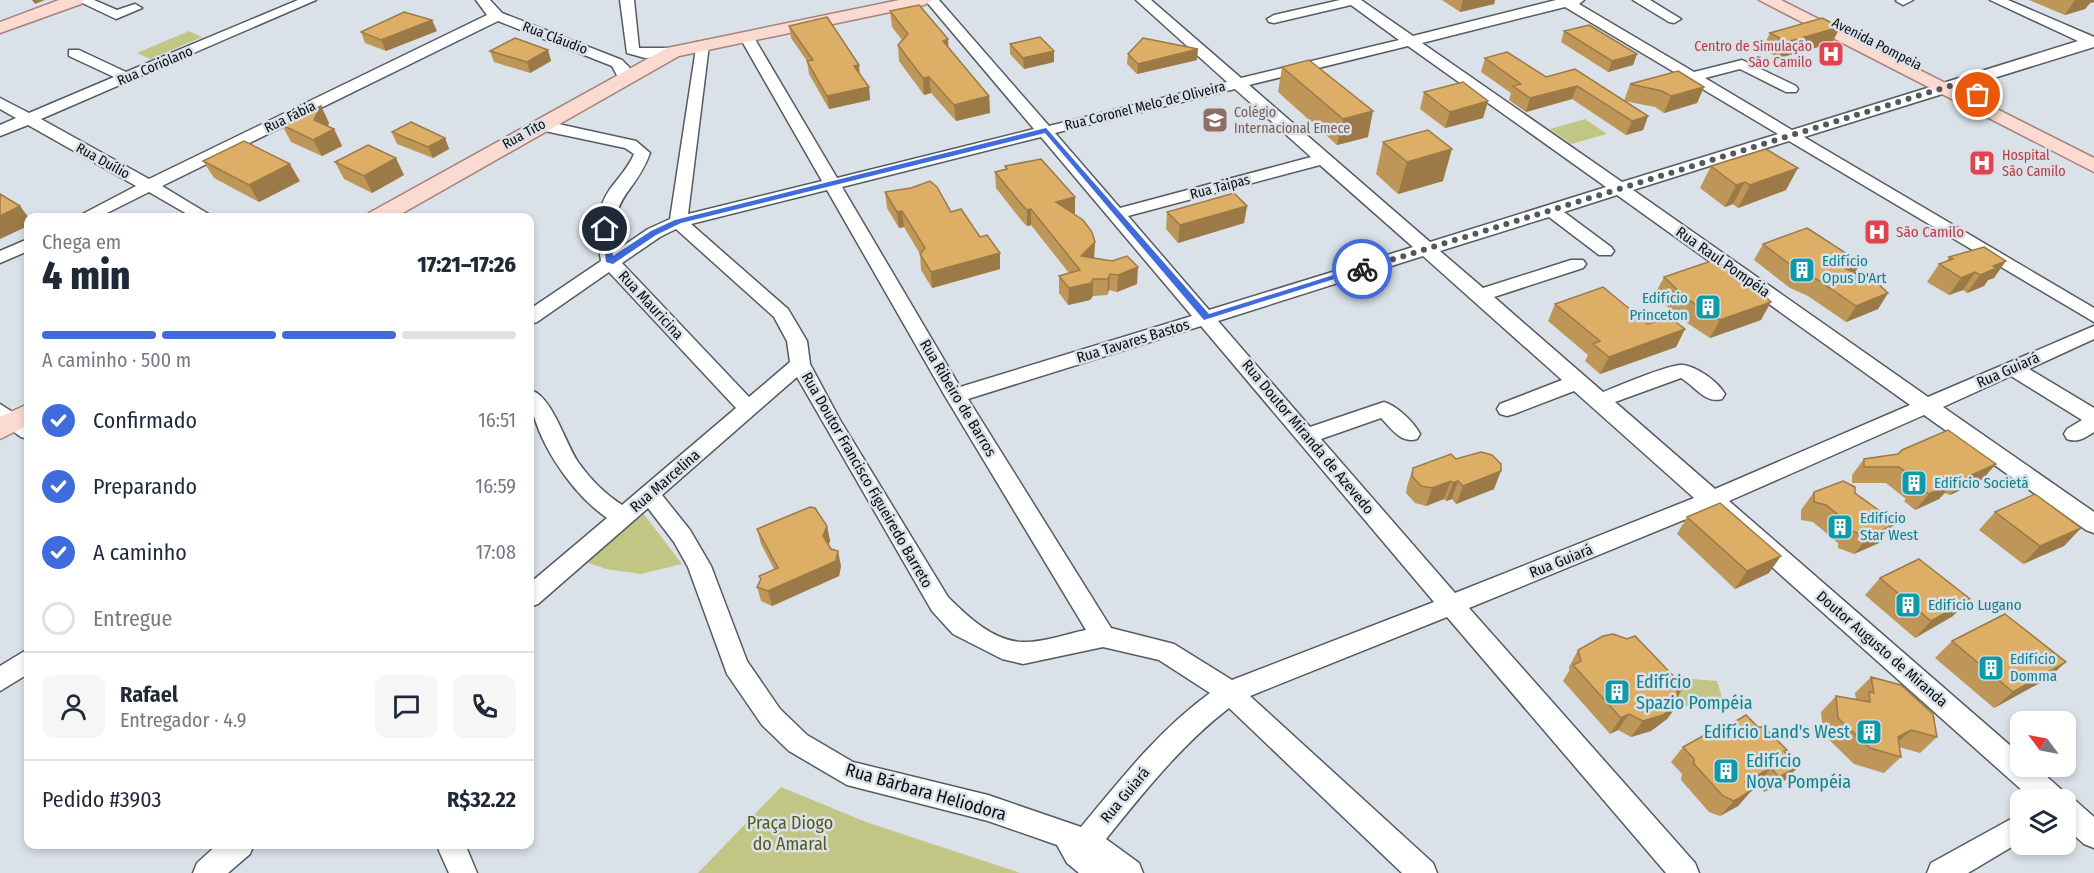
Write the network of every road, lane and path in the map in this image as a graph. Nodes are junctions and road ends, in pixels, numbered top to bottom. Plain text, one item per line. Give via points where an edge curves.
1 (75, 0) edge
2 (83, 0) edge
3 (309, 0) edge
4 (483, 0) edge
5 (627, 0) edge
6 (924, 0) edge
7 (932, 0) edge
8 (1143, 0) edge
9 (1352, 0) edge
10 (1640, 0) edge
11 (1768, 0) edge
12 (1789, 0) edge
13 (1997, 0) edge
14 (1569, 1) edge
15 (135, 8) dead end
16 (497, 16) junction
17 (1274, 19) dead end
18 (1674, 19) dead end
19 (0, 28) edge
20 (746, 36) junction
21 (1409, 41) junction
22 (2093, 42) edge
23 (621, 43) junction
24 (702, 45) junction
25 (673, 52) junction
26 (74, 53) dead end
27 (593, 53) junction
28 (1691, 77) junction
29 (127, 78) junction
30 (625, 78) junction
31 (1237, 83) junction
32 (1949, 86) junction
33 (1791, 89) dead end
34 (0, 103) edge
35 (28, 119) junction
36 (540, 125) junction
37 (1046, 130) junction
38 (0, 131) edge
39 (1792, 135) junction
40 (2094, 153) edge
41 (1323, 159) junction
42 (2094, 166) edge
43 (831, 183) junction
44 (149, 186) junction
45 (1618, 189) junction
46 (1551, 210) junction
47 (93, 213) edge
48 (198, 213) edge
49 (385, 213) edge
50 (1117, 214) junction
51 (678, 222) junction
52 (24, 246) edge
53 (1425, 250) junction
54 (1605, 251) dead end
55 (0, 258) edge
56 (610, 262) junction
57 (1577, 264) dead end
58 (1478, 296) junction
59 (534, 315) edge
60 (2094, 316) edge
61 (1207, 318) junction
62 (2094, 332) edge
63 (800, 364) junction
64 (2013, 368) junction
65 (1576, 382) junction
66 (1715, 394) dead end
67 (955, 396) junction
68 (534, 400) edge
69 (1598, 401) junction
70 (1928, 405) junction
71 (749, 409) junction
72 (1507, 409) dead end
73 (2094, 418) edge
74 (2094, 423) edge
75 (1410, 434) dead end
76 (2074, 434) dead end
77 (1306, 436) junction
78 (649, 494) junction
79 (1711, 499) junction
80 (622, 517) junction
81 (2094, 524) edge
82 (534, 594) edge
83 (1452, 606) junction
84 (1104, 637) junction
85 (24, 663) edge
86 (0, 680) edge
87 (1230, 692) junction
88 (2041, 789) edge
89 (2076, 819) edge
90 (2010, 833) edge
91 (2094, 835) edge
92 (1076, 843) junction
93 (234, 849) edge
94 (452, 849) edge
95 (207, 873) edge
96 (463, 873) edge
97 (1098, 873) edge
98 (1129, 873) edge
99 (1424, 873) edge
100 (1685, 873) edge
101 (1941, 873) edge

1 - 19 main road
2 - 15 street via 116,15
3 - 29 street, Rua Coriolano
4 - 16 street, Rua Cláudio
5 - 23 street
6 - 20 main road, Rua Tito
7 - 37 street, Rua Doutor Miranda de Azevedo
8 - 31 street, Doutor Augusto de Miranda
9 - 17 street
9 - 21 street, Rua Raul Pompéia
10 - 18 street
11 - 32 main road
12 - 32 main road, Avenida Pompeia
13 - 22 street
14 - 21 street, Rua Coronel Melo de Oliveira
14 - 28 street
16 - 27 street, Rua Cláudio
16 - 44 street, Rua Fábia
20 - 24 main road, Rua Tito
20 - 43 street, Rua Ribeiro de Barros
21 - 31 street, Rua Coronel Melo de Oliveira
21 - 45 street, Rua Raul Pompéia
22 - 32 street, Rua Tavares Bastos
23 - 25 street via 639,54
23 - 27 street
24 - 25 main road, Rua Tito
24 - 51 street
25 - 30 main road, Rua Tito
26 - 29 street
27 - 30 street, Rua Cláudio via 622,67
28 - 33 street via 1742,64
28 - 39 street
29 - 35 street, Rua Coriolano
30 - 36 main road, Rua Tito
31 - 37 street, Rua Coronel Melo de Oliveira
31 - 41 street, Doutor Augusto de Miranda
32 - 39 street, Rua Tavares Bastos
32 - 40 main road, Avenida Pompeia
32 - 42 main road, Avenida Pompeia
34 - 35 street, Rua Duílio
35 - 38 street, Rua Coriolano
35 - 44 street, Rua Duílio
36 - 49 main road, Rua Tito
36 - 56 street, Rua Mauricina via 630,144 642,153 616,193 606,217
37 - 43 street, Rua Coronel Melo de Oliveira
37 - 50 street, Rua Doutor Miranda de Azevedo
39 - 45 street, Rua Tavares Bastos
39 - 60 street
41 - 50 street, Rua Taipas
41 - 53 street, Doutor Augusto de Miranda
43 - 51 street, Rua Coronel Melo de Oliveira
43 - 67 street, Rua Ribeiro de Barros
44 - 47 street, Rua Fábia
44 - 48 street, Rua Duílio
45 - 46 street, Rua Tavares Bastos
45 - 70 street, Rua Raul Pompéia
46 - 53 street, Rua Tavares Bastos
46 - 54 street
50 - 61 street, Rua Doutor Miranda de Azevedo
51 - 56 street, Rua Coronel Melo de Oliveira
51 - 63 street, Rua Doutor Francisco Figueiredo Barreto via 781,313 796,342
52 - 55 street
53 - 58 street, Doutor Augusto de Miranda
53 - 61 street, Rua Tavares Bastos
56 - 59 street, Rua Coronel Melo de Oliveira
56 - 71 street, Rua Mauricina
57 - 58 street
58 - 65 street, Doutor Augusto de Miranda
61 - 67 street, Rua Tavares Bastos
61 - 77 street, Rua Doutor Miranda de Azevedo
62 - 64 street, Rua Guiará
63 - 71 street, Rua Marcelina
63 - 84 street, Rua Doutor Francisco Figueiredo Barreto via 951,618 989,644 1023,653
64 - 70 street, Rua Guiará
64 - 73 street
65 - 69 street, Doutor Augusto de Miranda
65 - 72 street
66 - 69 street via 1681,371
67 - 84 street, Rua Ribeiro de Barros
68 - 80 street via 572,471 600,502
69 - 79 street, Doutor Augusto de Miranda
70 - 79 street, Rua Guiará
70 - 81 street, Rua Raul Pompéia
71 - 78 street, Rua Marcelina
74 - 76 street
75 - 77 street via 1388,411 1381,409
77 - 83 street, Rua Doutor Miranda de Azevedo
78 - 80 street, Rua Marcelina
78 - 92 street, Rua Bárbara Heliodora via 682,536 699,566 736,666 756,699 791,737 847,773 988,808
79 - 83 street, Rua Guiará
79 - 88 street, Doutor Augusto de Miranda
80 - 82 street, Rua Marcelina
83 - 87 street, Rua Guiará
83 - 100 street, Rua Doutor Miranda de Azevedo
84 - 87 street via 1165,651
85 - 86 street
87 - 92 street, Rua Guiará via 1188,724
87 - 99 street
89 - 91 street
90 - 101 street
92 - 97 street, Rua Bárbara Heliodora
92 - 98 street, Rua Bárbara Heliodora
93 - 95 street
94 - 96 street

